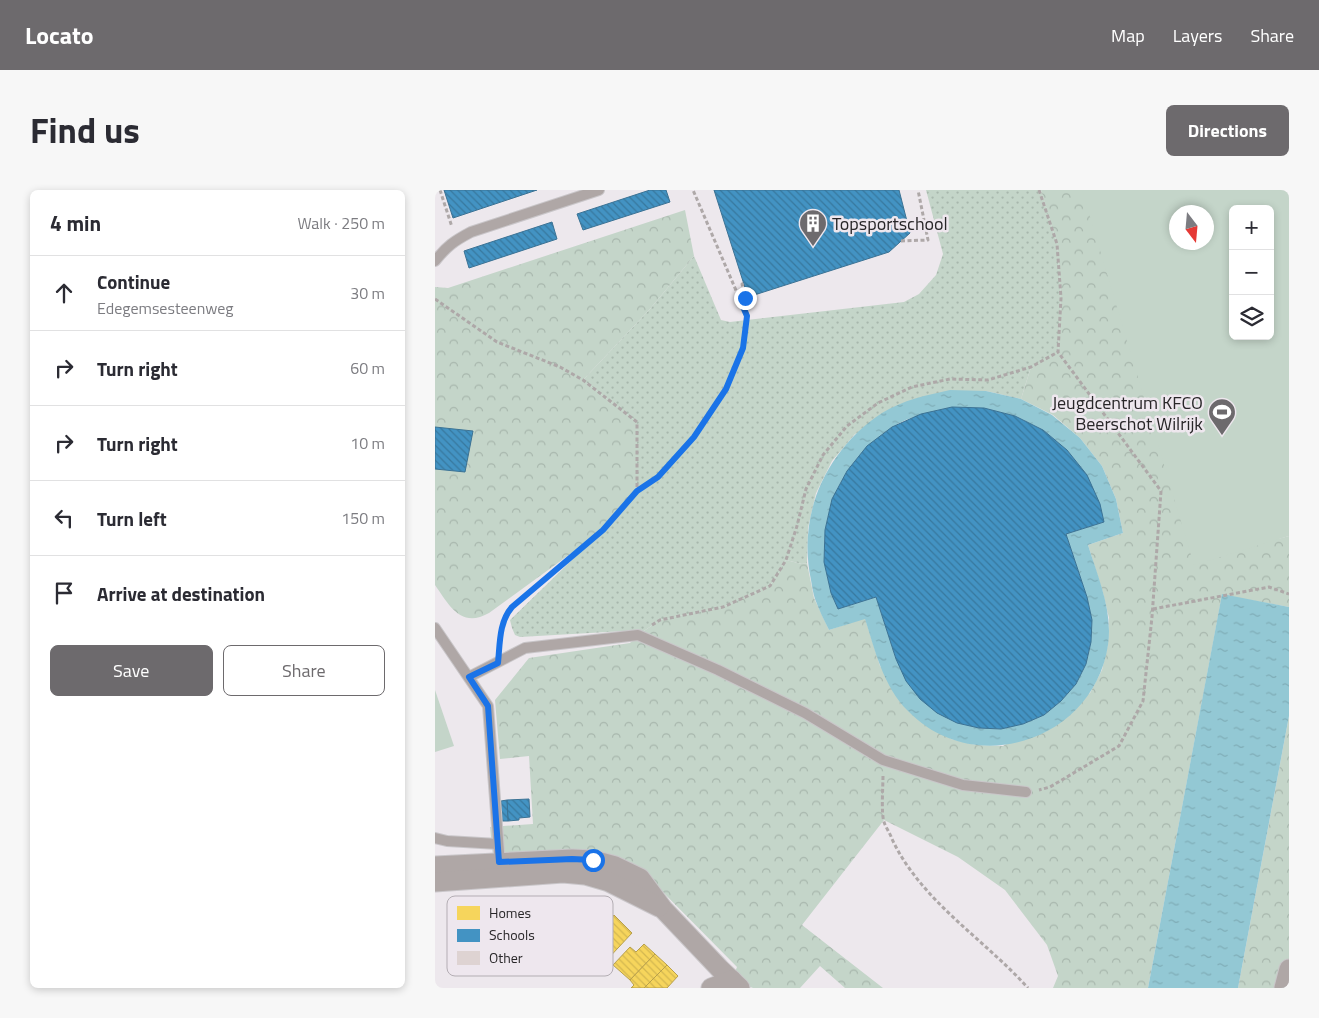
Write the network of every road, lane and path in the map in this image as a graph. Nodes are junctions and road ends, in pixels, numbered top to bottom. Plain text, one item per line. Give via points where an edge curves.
1 (440, 190) edge
2 (599, 190) edge
3 (693, 190) edge
4 (918, 190) edge
5 (1039, 190) edge
6 (456, 240) junction
7 (901, 242) dead end
8 (435, 261) edge
9 (744, 284) dead end
10 (435, 299) edge
11 (741, 302) junction
12 (1058, 352) junction
13 (637, 491) junction
14 (1289, 594) edge
15 (1153, 608) junction
16 (435, 628) edge
17 (638, 635) junction
18 (498, 663) junction
19 (469, 677) junction
20 (883, 760) junction
21 (1026, 792) joint
22 (435, 838) edge
23 (499, 861) junction
24 (435, 866) edge
25 (435, 882) edge
26 (1289, 969) edge
27 (736, 984) edge
28 (711, 988) edge
29 (1028, 988) edge
30 (1285, 988) edge

1 - 6 path
2 - 6 lane via 471,232
3 - 11 path
4 - 7 path via 929,240
5 - 12 path via 1057,244 1061,298
6 - 8 lane
9 - 11 path via 746,300
10 - 13 path via 497,342 583,380 637,422
11 - 13 path via 747,316 743,348 726,389 694,437 658,477
12 - 15 path via 1161,491
12 - 17 path via 1031,367 988,380 949,379 912,387 878,403 847,426 823,455 806,489 786,560 770,586 723,608 660,620
13 - 18 path via 603,530 506,614
14 - 15 path via 1269,587
15 - 21 path via 1143,701 1119,746 1050,788
16 - 19 lane
17 - 18 lane via 525,648
17 - 20 lane via 805,713
18 - 19 lane
19 - 23 lane via 488,706
20 - 21 lane via 963,785
20 - 29 path via 883,820 900,855 921,885
22 - 23 lane
23 - 24 street
23 - 25 street
23 - 27 street via 585,874 609,882 663,909
26 - 30 street
27 - 28 street

